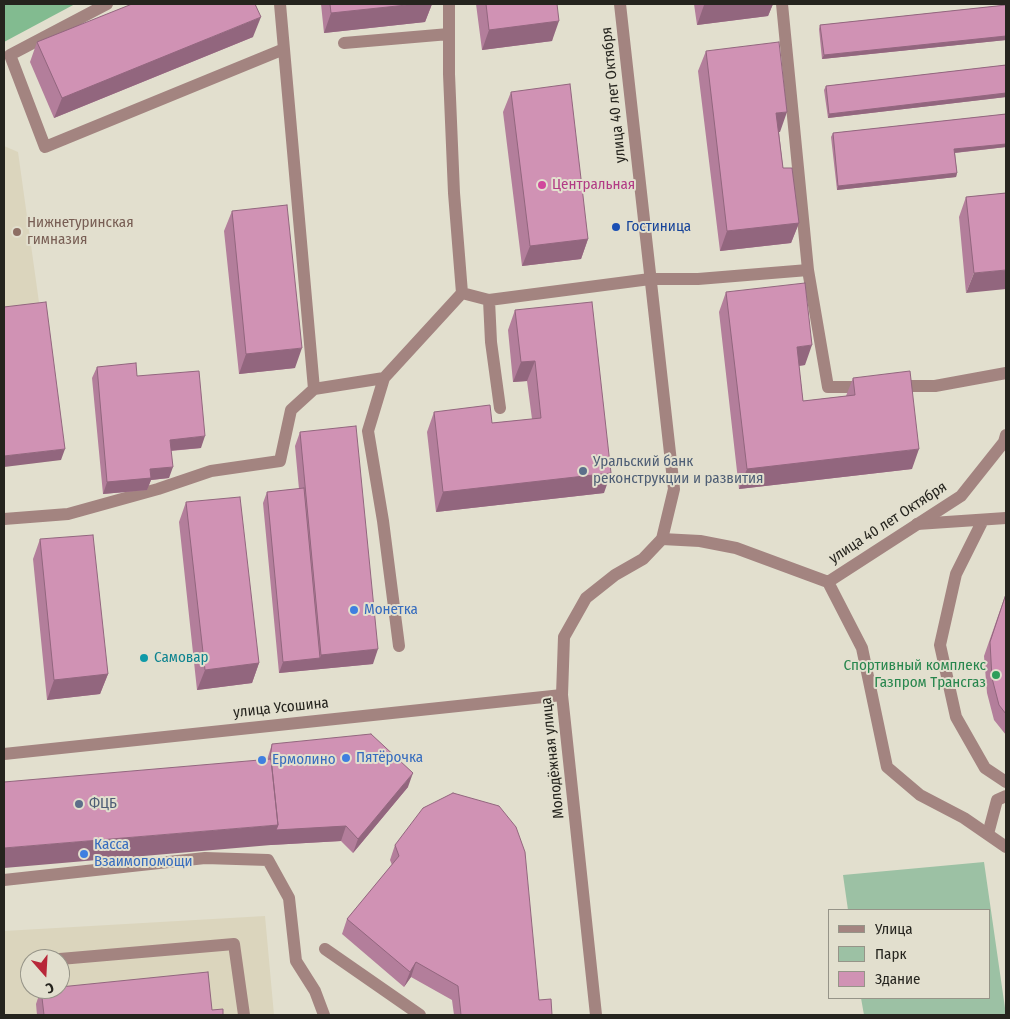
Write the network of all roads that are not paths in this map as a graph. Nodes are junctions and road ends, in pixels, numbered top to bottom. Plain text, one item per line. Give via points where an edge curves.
1 (107, 4) edge
2 (280, 4) edge
3 (449, 4) edge
4 (620, 4) edge
5 (782, 4) edge
6 (449, 34) junction
7 (344, 43) edge
8 (284, 49) junction
9 (808, 270) junction
10 (650, 279) junction
11 (462, 293) junction
12 (489, 300) junction
13 (1006, 373) edge
14 (384, 378) junction
15 (314, 389) junction
16 (500, 408) dead end
17 (1006, 434) edge
18 (1006, 518) edge
19 (4, 519) edge
20 (983, 520) junction
21 (918, 524) junction
22 (662, 539) junction
23 (828, 582) junction
24 (399, 646) dead end
25 (562, 695) junction
26 (4, 754) edge
27 (1006, 782) edge
28 (1006, 796) edge
29 (988, 834) junction
30 (1006, 847) edge
31 (4, 880) edge
32 (325, 949) dead end
33 (70, 958) edge
34 (244, 1015) edge
35 (324, 1015) edge
36 (420, 1015) edge
37 (596, 1015) edge

1 - 8 street via 10,55 46,146
2 - 8 street
3 - 6 street
4 - 10 street, улица 40 лет Октября
5 - 9 street
6 - 7 street
6 - 11 street via 454,193
8 - 15 street
9 - 10 street via 698,279
9 - 13 street via 828,387 935,386
10 - 12 street
10 - 22 street, улица 40 лет Октября via 674,489
11 - 12 street
11 - 14 street
12 - 16 street via 490,342
14 - 15 street
14 - 24 street via 368,431
15 - 19 street via 291,410 280,461 211,471 68,514
17 - 21 street, улица 40 лет Октября via 1004,442 961,496
18 - 20 street
20 - 21 street
20 - 27 street via 956,574 940,645 956,717 985,768
21 - 23 street, улица 40 лет Октября
22 - 23 street via 700,541 736,548
22 - 25 street, Молодёжная улица via 643,559 615,575 586,598 564,636
23 - 29 street, улица 40 лет Октября via 862,648 886,767 920,795
25 - 26 street, улица Усошина
25 - 37 street, Молодёжная улица
28 - 29 street via 997,800
29 - 30 street, улица 40 лет Октября
31 - 35 street via 205,858 268,860 289,898 296,960 315,990
32 - 36 street
33 - 34 street via 234,944

